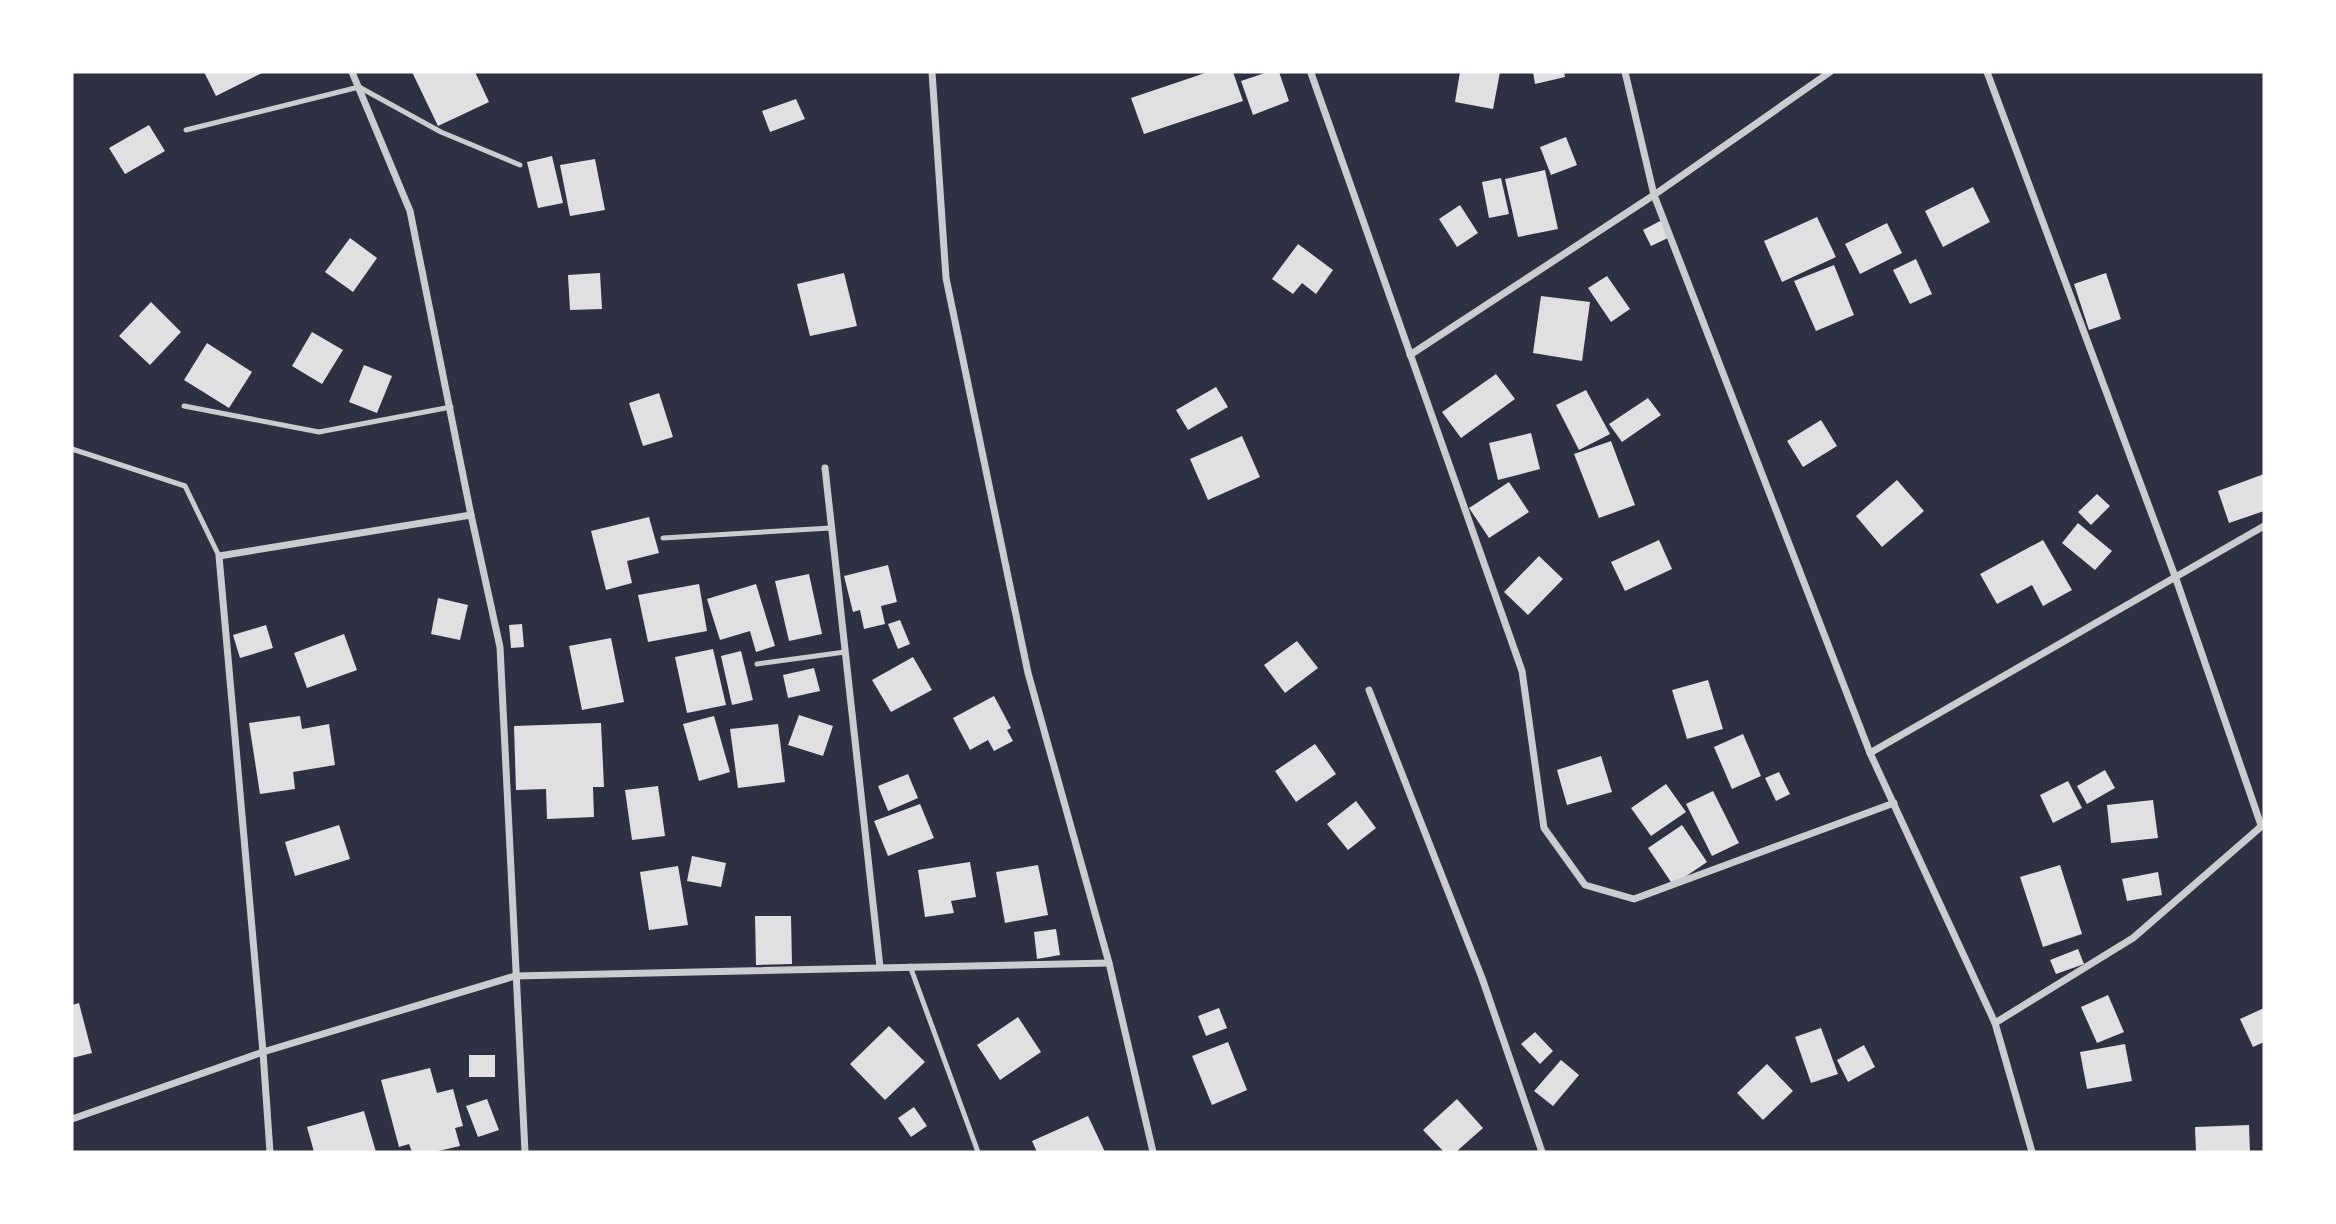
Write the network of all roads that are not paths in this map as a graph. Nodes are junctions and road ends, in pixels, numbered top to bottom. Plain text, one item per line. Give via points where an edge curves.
1 (352, 72) edge
2 (932, 72) edge
3 (1625, 72) edge
4 (1830, 72) edge
5 (1987, 72) edge
6 (1311, 73) edge
7 (359, 88) junction
8 (186, 130) dead end
9 (520, 165) dead end
10 (1654, 195) junction
11 (1410, 355) junction
12 (184, 406) dead end
13 (451, 407) junction
14 (72, 449) edge
15 (825, 468) dead end
16 (471, 515) junction
17 (2264, 526) edge
18 (831, 528) junction
19 (663, 538) dead end
20 (219, 556) junction
21 (2176, 579) junction
22 (845, 652) junction
23 (757, 664) dead end
24 (1369, 690) dead end
25 (1870, 754) junction
26 (1894, 803) junction
27 (2263, 824) edge
28 (1109, 963) junction
29 (909, 966) junction
30 (880, 967) junction
31 (514, 976) junction
32 (1995, 1023) junction
33 (263, 1052) junction
34 (72, 1119) edge
35 (270, 1152) edge
36 (525, 1152) edge
37 (978, 1152) edge
38 (1153, 1152) edge
39 (1542, 1152) edge
40 (2032, 1152) edge

1 - 7 street
2 - 28 street via 946,278 1028,673
3 - 10 street
4 - 10 street
5 - 21 street
6 - 11 street
7 - 8 lane
7 - 9 lane via 440,132
7 - 13 street via 410,211
10 - 11 street
10 - 25 street
11 - 26 street via 1522,671 1544,828 1585,885 1634,899
12 - 13 lane via 319,432
13 - 16 street
14 - 20 lane via 185,486
15 - 18 street
16 - 20 street
16 - 31 street via 500,646
17 - 21 street
18 - 19 lane
18 - 22 street
20 - 33 street
21 - 25 street
21 - 27 street
22 - 23 lane
22 - 30 street
24 - 39 street via 1482,978
25 - 26 street
26 - 32 street
27 - 32 street via 2133,938
28 - 29 street
28 - 38 street
29 - 30 street
29 - 37 lane
30 - 31 street
31 - 33 street
31 - 36 street
32 - 40 street
33 - 34 street
33 - 35 street

